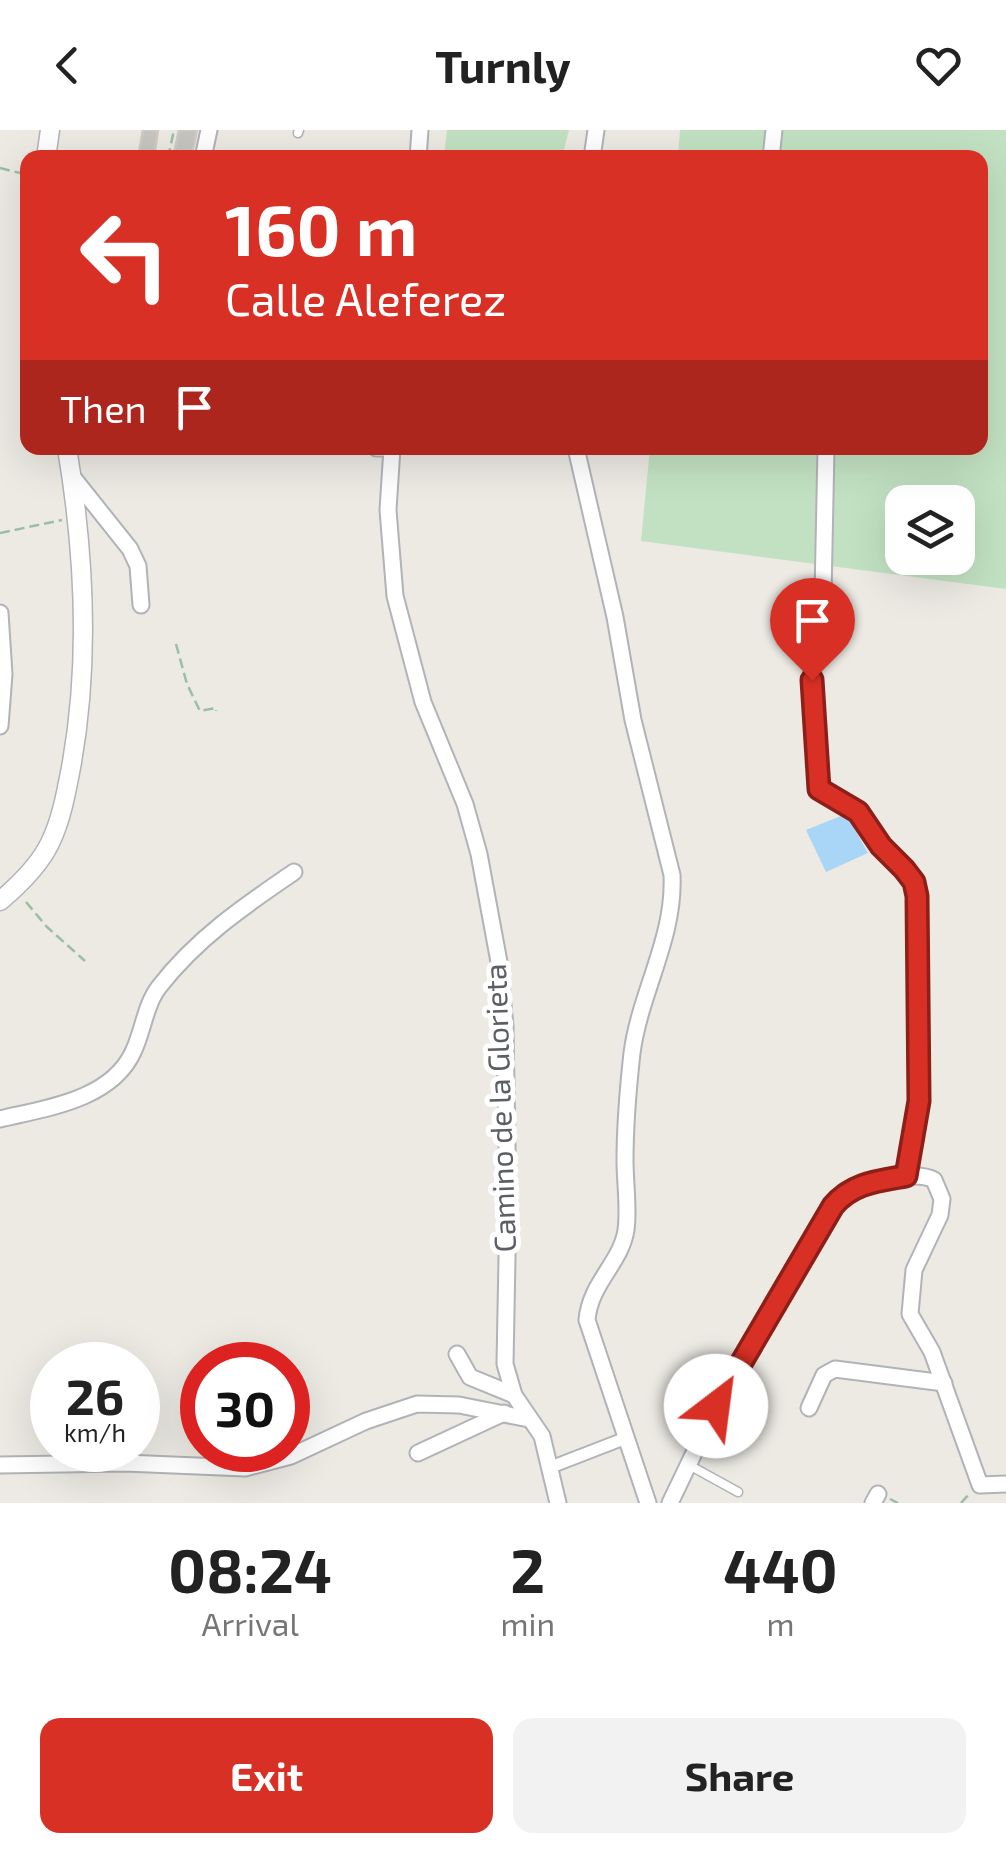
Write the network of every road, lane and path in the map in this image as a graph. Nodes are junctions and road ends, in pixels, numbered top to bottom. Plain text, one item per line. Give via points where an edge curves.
1 (67, 455) edge
2 (392, 455) edge
3 (578, 455) edge
4 (826, 455) edge
5 (71, 474) junction
6 (74, 518) junction
7 (0, 533) edge
8 (141, 604) dead end
9 (0, 614) edge
10 (176, 644) dead end
11 (216, 712) dead end
12 (0, 726) edge
13 (294, 872) dead end
14 (7, 895) edge
15 (84, 961) dead end
16 (0, 1120) edge
17 (906, 1176) junction
18 (457, 1354) dead end
19 (944, 1382) junction
20 (514, 1394) junction
21 (810, 1408) dead end
22 (504, 1413) junction
23 (529, 1419) junction
24 (626, 1438) junction
25 (418, 1453) dead end
26 (0, 1465) edge
27 (689, 1465) junction
28 (551, 1467) junction
29 (1006, 1484) edge
30 (738, 1492) dead end
31 (558, 1503) edge
32 (648, 1503) edge
33 (670, 1503) edge

1 - 5 street
2 - 20 street, Camino de la Glorieta via 388,510 396,596 423,702 479,854 499,962 508,1204 504,1364
3 - 24 street via 674,901 634,1043 626,1231 586,1320
4 - 17 street via 823,595 812,680 816,768 819,789 858,812 914,882 919,1101
5 - 6 street
5 - 8 street via 130,549
6 - 7 path
6 - 14 street via 84,653 80,716 50,843
9 - 12 street
10 - 11 path via 200,711
13 - 16 street via 232,913 162,984 132,1056 109,1084
14 - 15 path
17 - 19 street via 934,1180 942,1199 914,1270 910,1314
17 - 27 street via 846,1191 833,1206 716,1406
18 - 20 street via 470,1378
19 - 21 street via 835,1369 824,1375
19 - 29 street via 980,1485
20 - 23 street, Camino de la Glorieta
22 - 23 street
22 - 25 street
22 - 26 street via 417,1404 245,1468
23 - 28 street, Camino de la Glorieta
24 - 28 street
24 - 32 street
27 - 30 lane
27 - 33 street
28 - 31 street, Camino de la Glorieta

